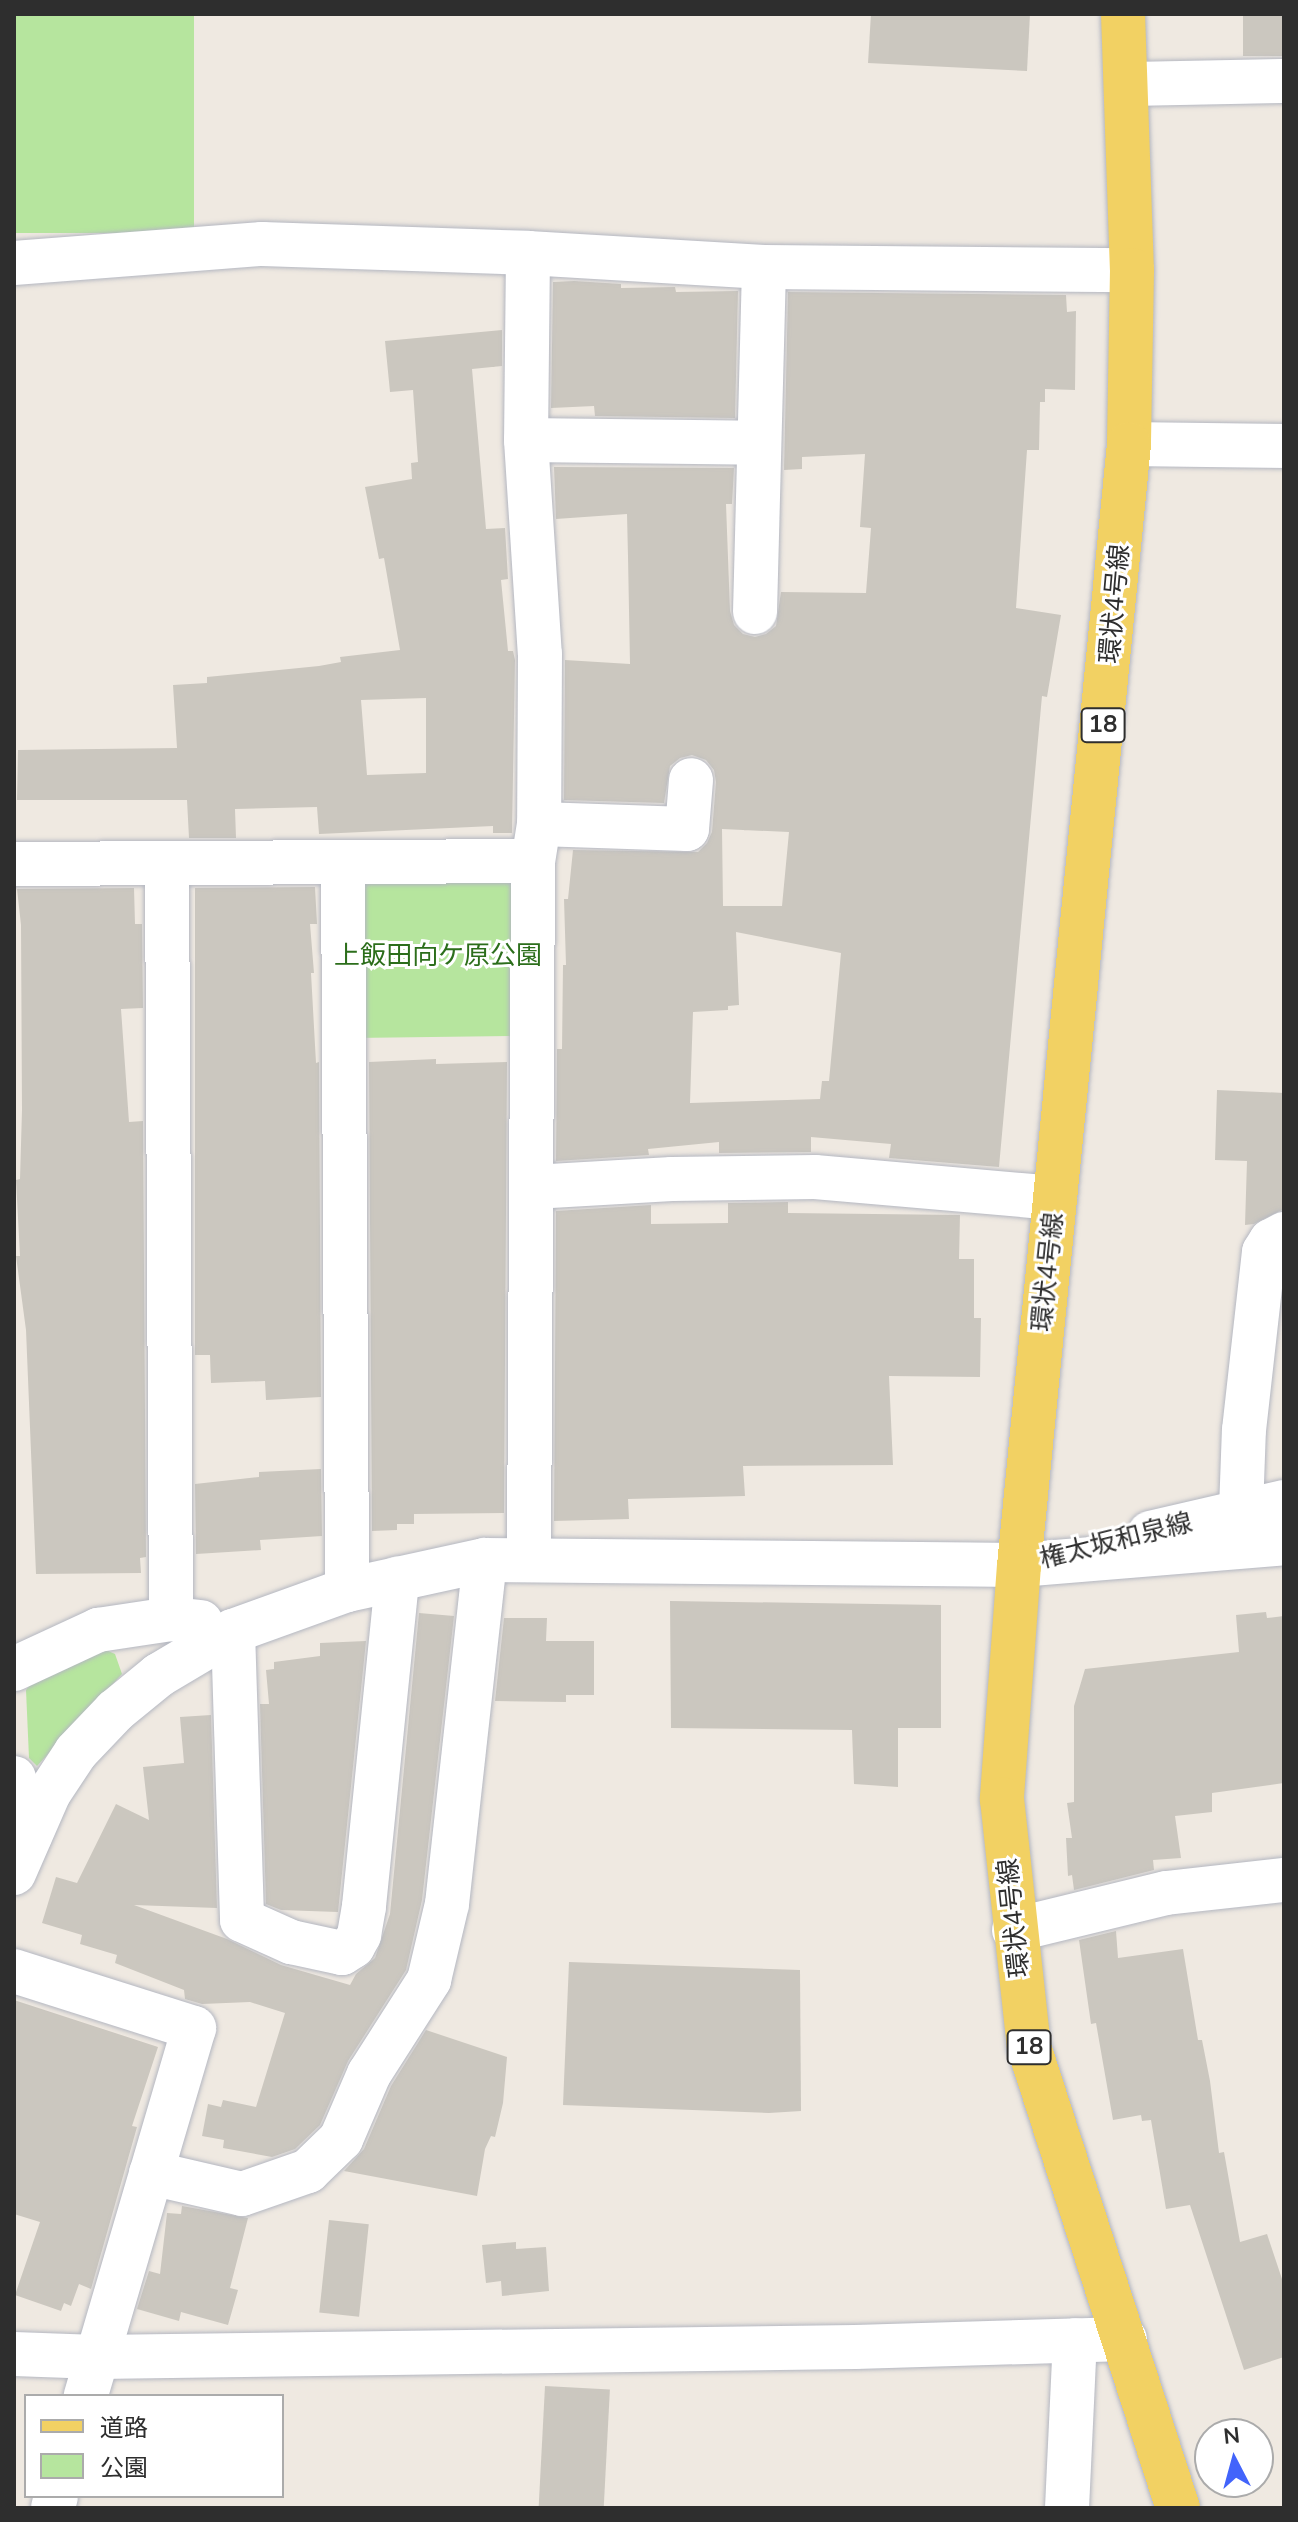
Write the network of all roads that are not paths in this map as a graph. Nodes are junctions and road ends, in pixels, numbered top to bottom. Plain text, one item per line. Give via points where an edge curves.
1 (1123, 14) edge
2 (1284, 81) edge
3 (1127, 84) junction
4 (528, 253) junction
5 (14, 263) edge
6 (764, 267) junction
7 (1132, 270) junction
8 (526, 440) junction
9 (757, 443) junction
10 (1129, 444) junction
11 (1284, 446) edge
12 (755, 612) dead end
13 (691, 780) dead end
14 (536, 842) junction
15 (343, 863) junction
16 (14, 864) edge
17 (167, 864) junction
18 (533, 1187) junction
19 (1055, 1198) junction
20 (1284, 1234) edge
21 (1284, 1502) edge
22 (1241, 1510) junction
23 (1284, 1543) edge
24 (485, 1560) junction
25 (529, 1560) junction
26 (1019, 1565) junction
27 (397, 1579) junction
28 (347, 1590) junction
29 (171, 1619) junction
30 (238, 1628) junction
31 (14, 1669) edge
32 (14, 1778) edge
33 (19, 1847) edge
34 (1284, 1880) edge
35 (1014, 1930) junction
36 (14, 1971) edge
37 (151, 2173) junction
38 (1125, 2339) junction
39 (1075, 2340) junction
40 (14, 2354) edge
41 (92, 2376) edge
42 (1067, 2508) edge
43 (1178, 2508) edge

1 - 3 main road, 環状4号線 / 18
2 - 3 street
3 - 7 main road, 環状4号線 / 18
4 - 5 street via 262,244
4 - 6 street
4 - 8 street
6 - 7 street
6 - 9 street
7 - 10 main road, 環状4号線 / 18
8 - 9 street
8 - 14 street via 540,654
9 - 12 street
10 - 11 street
10 - 19 main road, 環状4号線 / 18
13 - 14 street via 687,829
14 - 15 street
14 - 18 street
15 - 17 street
15 - 28 street
16 - 17 street
17 - 29 street
18 - 19 street via 815,1177
18 - 25 street
19 - 26 main road, 環状4号線 / 18
20 - 22 street via 1264,1252 1244,1430
21 - 22 street, 権太坂和泉線
22 - 26 street, 権太坂和泉線
23 - 26 street, 権太坂和泉線
24 - 25 street
24 - 27 street
24 - 37 street via 447,1904 429,1980 369,2074 341,2139 308,2171 242,2194
25 - 26 street
26 - 35 main road, 環状4号線 / 18 via 1002,1799
27 - 28 street
27 - 30 street via 364,1906 359,1935 342,1953 291,1942 242,1920
28 - 30 street
29 - 30 street
29 - 31 street via 98,1630
30 - 33 street via 159,1675 115,1711 76,1752
32 - 33 street
34 - 35 street via 1166,1893
35 - 38 main road, 環状4号線 / 18 via 1029,2047
36 - 37 street via 194,2028
37 - 41 street
38 - 39 street
38 - 43 main road, 環状4号線 / 18
39 - 41 street
39 - 42 street
40 - 41 street

